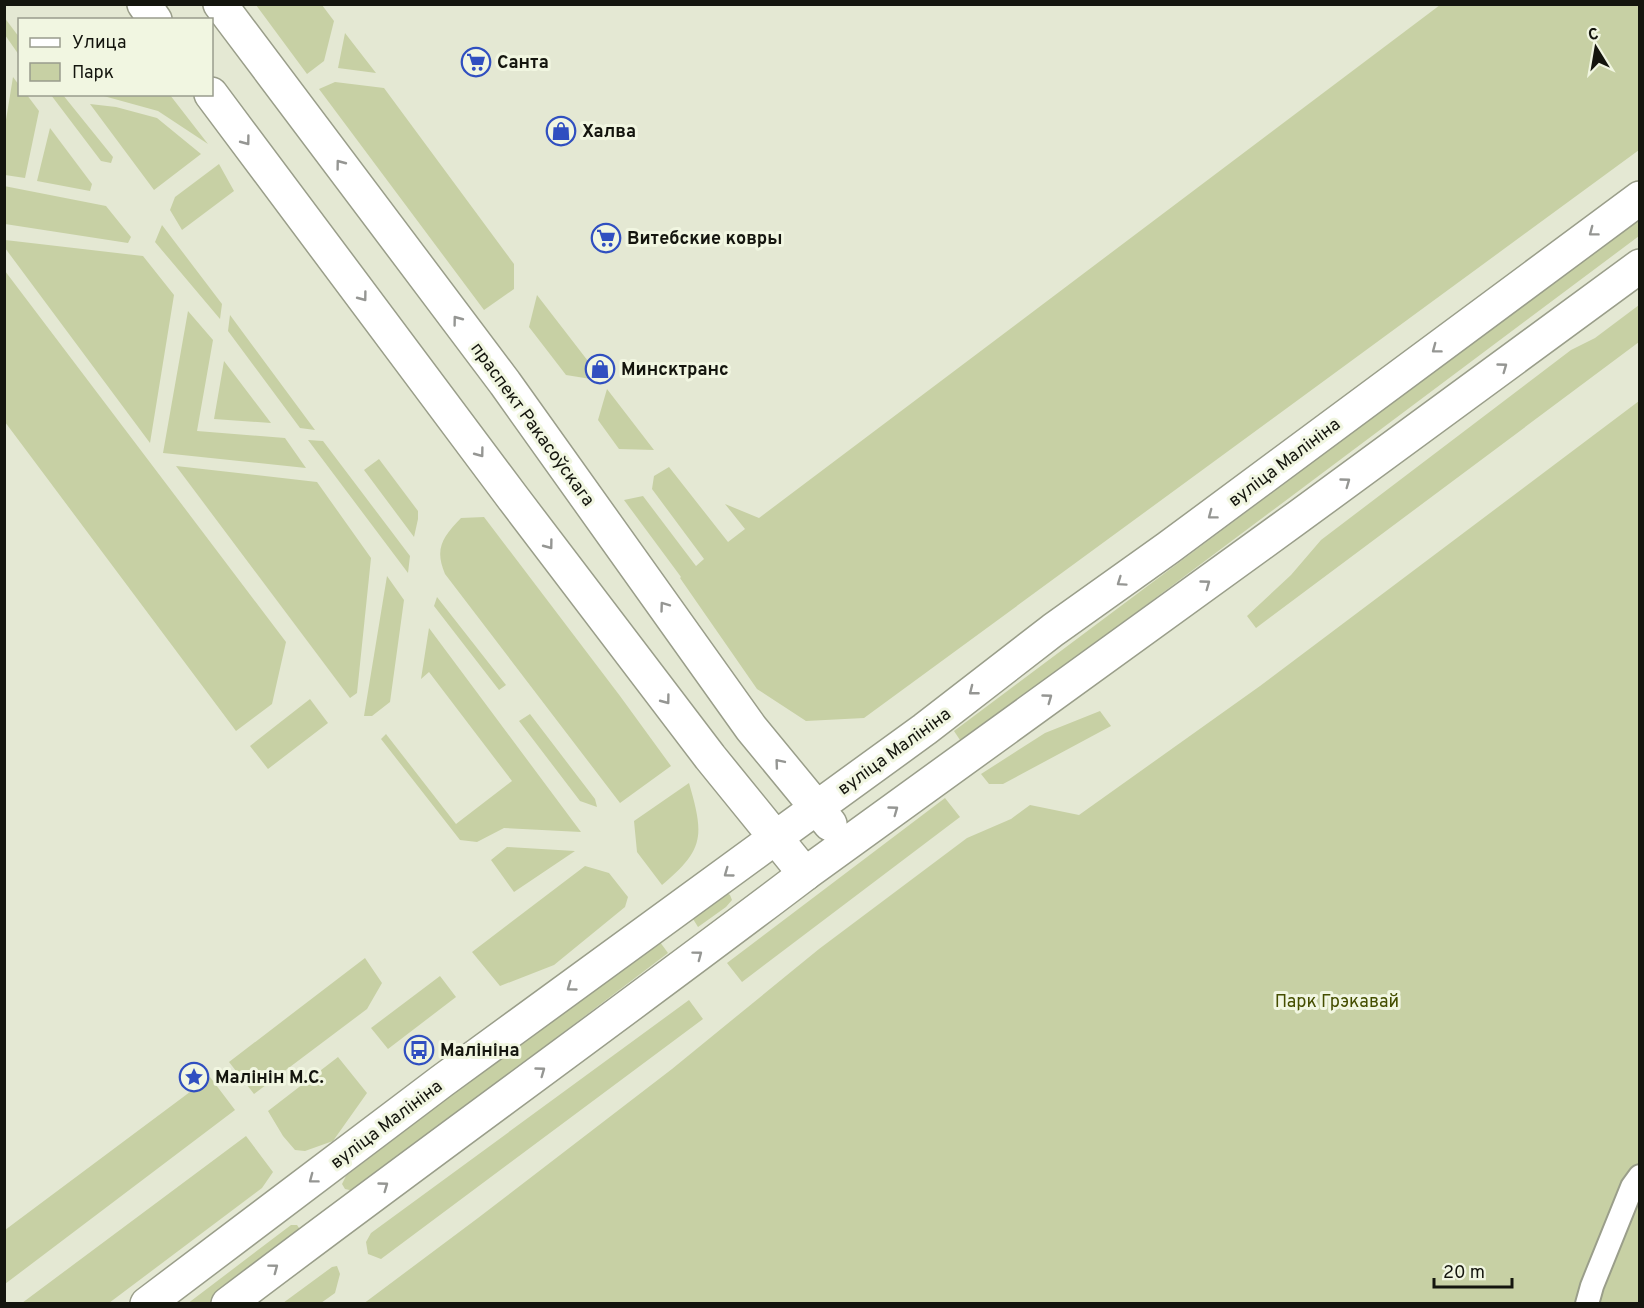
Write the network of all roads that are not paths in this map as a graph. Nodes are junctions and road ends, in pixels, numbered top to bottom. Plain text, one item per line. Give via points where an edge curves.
1 (144, 4) edge
2 (220, 4) edge
3 (154, 18) edge
4 (212, 96) edge
5 (1640, 198) edge
6 (1640, 266) edge
7 (817, 808) junction
8 (775, 838) junction
9 (846, 844) junction
10 (805, 874) junction
11 (1640, 1176) edge
12 (147, 1304) edge
13 (228, 1304) edge
14 (1587, 1304) edge

1 - 3 main road
7 -> 2 main road, праспект Ракасоўскага via 751,728 505,383
4 -> 8 main road via 513,498
5 -> 7 main road, вуліца Малініна
9 -> 6 main road
7 - 8 main road, вуліца Малініна
7 - 9 main road, праспект Ракасоўскага
8 - 10 main road
8 -> 12 main road, вуліца Малініна via 442,1081
9 - 10 main road
13 -> 10 main road
11 - 14 street

